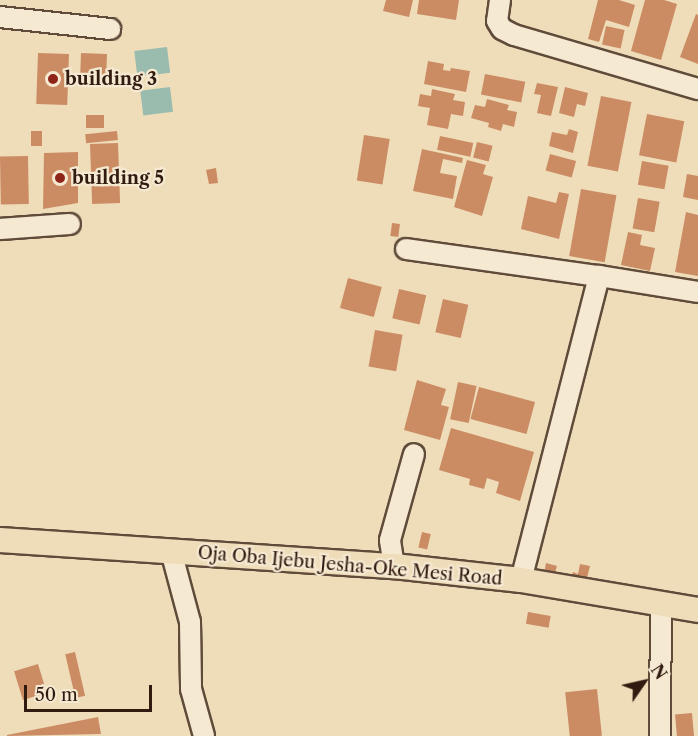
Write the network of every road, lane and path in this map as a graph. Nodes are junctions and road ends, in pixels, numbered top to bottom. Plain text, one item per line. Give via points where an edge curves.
1 (500, 0) edge
2 (0, 17) edge
3 (110, 29) dead end
4 (698, 89) edge
5 (70, 224) dead end
6 (0, 229) edge
7 (406, 249) dead end
8 (598, 276) junction
9 (698, 292) edge
10 (414, 454) dead end
11 (0, 540) edge
12 (171, 551) junction
13 (394, 566) junction
14 (521, 580) junction
15 (661, 603) junction
16 (698, 610) edge
17 (204, 736) edge
18 (660, 736) edge

1 - 4 street via 497,21 514,35
2 - 3 street
5 - 6 street
7 - 8 street
8 - 9 street
8 - 14 street
10 - 13 street via 390,540
11 - 12 main road, Oja Oba Ijebu Jesha-Oke Mesi Road
12 - 13 main road, Oja Oba Ijebu Jesha-Oke Mesi Road
12 - 17 street via 190,622 191,689
13 - 14 main road, Oja Oba Ijebu Jesha-Oke Mesi Road
14 - 15 main road, Oja Oba Ijebu Jesha-Oke Mesi Road
15 - 16 main road, Oja Oba Ijebu Jesha-Oke Mesi Road
15 - 18 street

